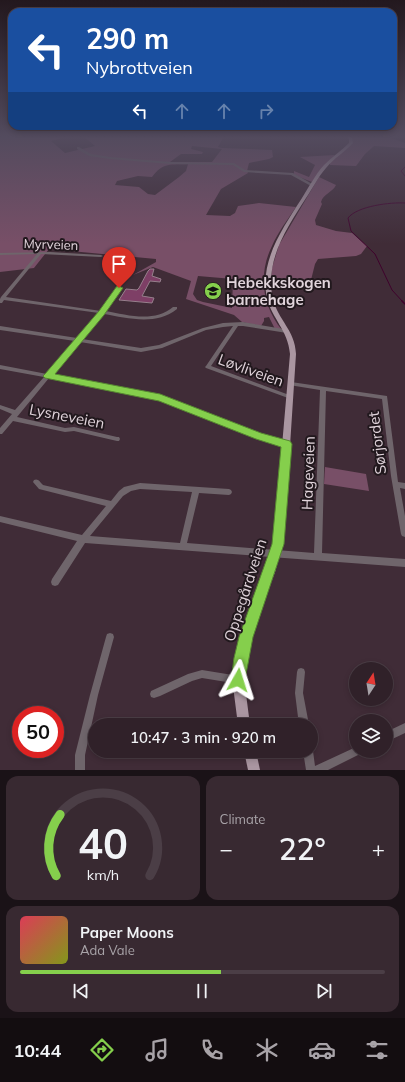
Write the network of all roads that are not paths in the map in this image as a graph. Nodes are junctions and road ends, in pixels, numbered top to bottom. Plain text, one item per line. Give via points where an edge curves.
1 (259, 172) edge
2 (321, 172) edge
3 (312, 185) junction
4 (40, 253) junction
5 (0, 254) edge
6 (101, 256) dead end
7 (119, 288) dead end
8 (2, 300) edge
9 (175, 308) dead end
10 (102, 313) junction
11 (236, 324) junction
12 (0, 328) edge
13 (287, 331) junction
14 (77, 341) junction
15 (0, 367) edge
16 (48, 376) junction
17 (291, 384) junction
18 (323, 388) junction
19 (290, 397) junction
20 (0, 407) edge
21 (16, 413) junction
22 (12, 418) junction
23 (0, 432) edge
24 (117, 439) dead end
25 (287, 444) junction
26 (36, 482) dead end
27 (396, 484) junction
28 (405, 486) edge
29 (196, 491) junction
30 (229, 492) dead end
31 (112, 504) junction
32 (0, 519) edge
33 (405, 534) edge
34 (83, 539) junction
35 (183, 546) junction
36 (276, 553) junction
37 (318, 557) junction
38 (405, 563) edge
39 (55, 582) dead end
40 (110, 637) dead end
41 (301, 672) dead end
42 (238, 680) junction
43 (154, 694) dead end
44 (243, 718) edge
45 (303, 718) edge
46 (405, 728) edge
47 (393, 734) edge
48 (349, 755) edge
49 (251, 758) edge
50 (309, 758) edge
51 (80, 770) edge
52 (254, 770) edge
53 (311, 770) edge
54 (318, 770) edge

1 - 3 street via 292,174
2 - 3 main road, Oppegårdveien
3 - 13 main road, Oppegårdveien via 277,242 269,268 267,285 270,300
4 - 5 street, Myrveien
4 - 6 street, Myrveien
4 - 8 street
7 - 10 street, Lysneveien
8 - 10 street
9 - 10 street via 167,314 151,318
10 - 14 street, Lysneveien
11 - 13 street
11 - 14 street via 212,327 150,349
11 - 19 street, Løvliveien via 208,367
12 - 14 street
13 - 17 main road, Oppegårdveien via 293,348
14 - 16 street, Lysneveien
15 - 16 street
16 - 21 street, Lysneveien
16 - 25 street via 160,397 259,437
17 - 18 street
17 - 19 main road, Oppegårdveien
18 - 27 street, Sørjordet via 385,397
18 - 37 street, Hageveien
19 - 25 main road, Oppegårdveien
20 - 21 street, Lysneveien
21 - 22 street, Lysneveien
22 - 23 street, Lysneveien
22 - 24 street, Lysneveien
25 - 36 main road, Oppegårdveien
26 - 31 street via 41,487
27 - 28 street
27 - 33 street, Sørjordet
29 - 30 street
29 - 31 street via 129,487
29 - 35 street
31 - 34 street
32 - 34 street
34 - 35 street
34 - 39 street
35 - 36 street
36 - 37 street
36 - 42 main road, Oppegårdveien via 246,637
37 - 38 street
40 - 51 street via 81,748
41 - 45 street via 299,693
42 - 43 street via 201,674
42 - 44 main road, Oppegårdveien
46 - 47 street
48 - 54 street
49 - 52 main road
50 - 53 street

